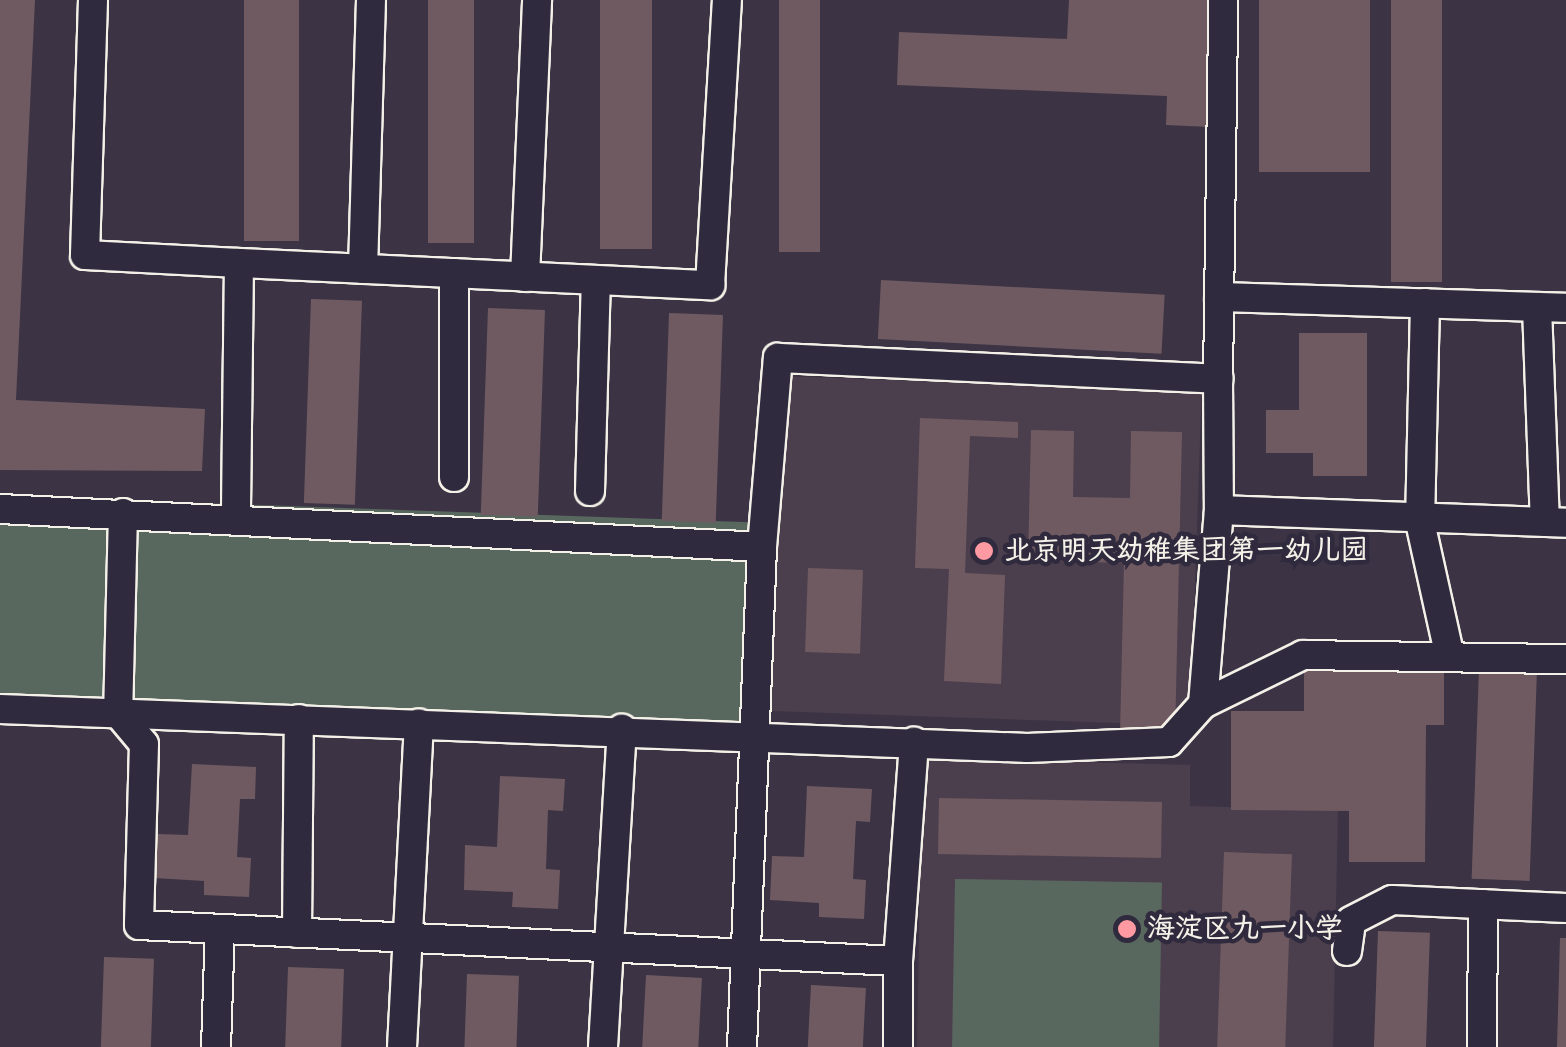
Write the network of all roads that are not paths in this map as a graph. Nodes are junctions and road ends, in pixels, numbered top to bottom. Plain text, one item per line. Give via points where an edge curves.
1 (93, 0) edge
2 (372, 0) edge
3 (538, 0) edge
4 (727, 0) edge
5 (1223, 0) edge
6 (239, 263) junction
7 (363, 269) junction
8 (454, 273) junction
9 (525, 276) junction
10 (596, 280) junction
11 (1219, 297) junction
12 (1425, 303) junction
13 (1537, 307) junction
14 (1566, 308) edge
15 (1218, 380) junction
16 (454, 477) dead end
17 (590, 490) dead end
18 (0, 509) edge
19 (1219, 510) junction
20 (122, 513) junction
21 (236, 518) junction
22 (1420, 522) junction
23 (1556, 522) edge
24 (762, 547) junction
25 (1450, 657) junction
26 (1566, 659) edge
27 (1203, 704) junction
28 (0, 709) edge
29 (118, 713) junction
30 (299, 719) junction
31 (419, 723) junction
32 (622, 730) junction
33 (758, 734) junction
34 (914, 742) junction
35 (1482, 904) junction
36 (1566, 908) edge
37 (220, 929) junction
38 (297, 932) junction
39 (408, 938) junction
40 (609, 948) junction
41 (1347, 951) dead end
42 (747, 954) junction
43 (898, 961) junction
44 (216, 1047) edge
45 (402, 1047) edge
46 (603, 1047) edge
47 (742, 1047) edge
48 (898, 1047) edge
49 (1482, 1047) edge

1 - 6 street via 86,255
2 - 7 street
3 - 9 street
4 - 10 street via 710,286
5 - 11 street
6 - 7 street
6 - 21 street
7 - 8 street
8 - 9 street
8 - 16 street
9 - 10 street
10 - 17 street
11 - 12 street
11 - 15 street
12 - 13 street
12 - 22 street
13 - 14 street
13 - 23 street
15 - 19 street
15 - 24 street via 778,358
18 - 20 street
19 - 22 street
19 - 27 street
20 - 21 street
20 - 29 street
21 - 24 street
22 - 23 street
22 - 25 street
24 - 33 street
25 - 26 street
25 - 27 street via 1304,655
27 - 34 street via 1169,742
28 - 29 street
29 - 30 street
29 - 37 street via 144,744 139,925
30 - 31 street
30 - 38 street
31 - 32 street
31 - 39 street
32 - 33 street
32 - 40 street
33 - 34 street
33 - 42 street
34 - 43 street
35 - 36 street
35 - 41 street via 1392,900 1352,921
35 - 49 street
37 - 38 street
37 - 44 street
38 - 39 street
39 - 40 street
39 - 45 street
40 - 42 street
40 - 46 street
42 - 43 street
42 - 47 street
43 - 48 street

